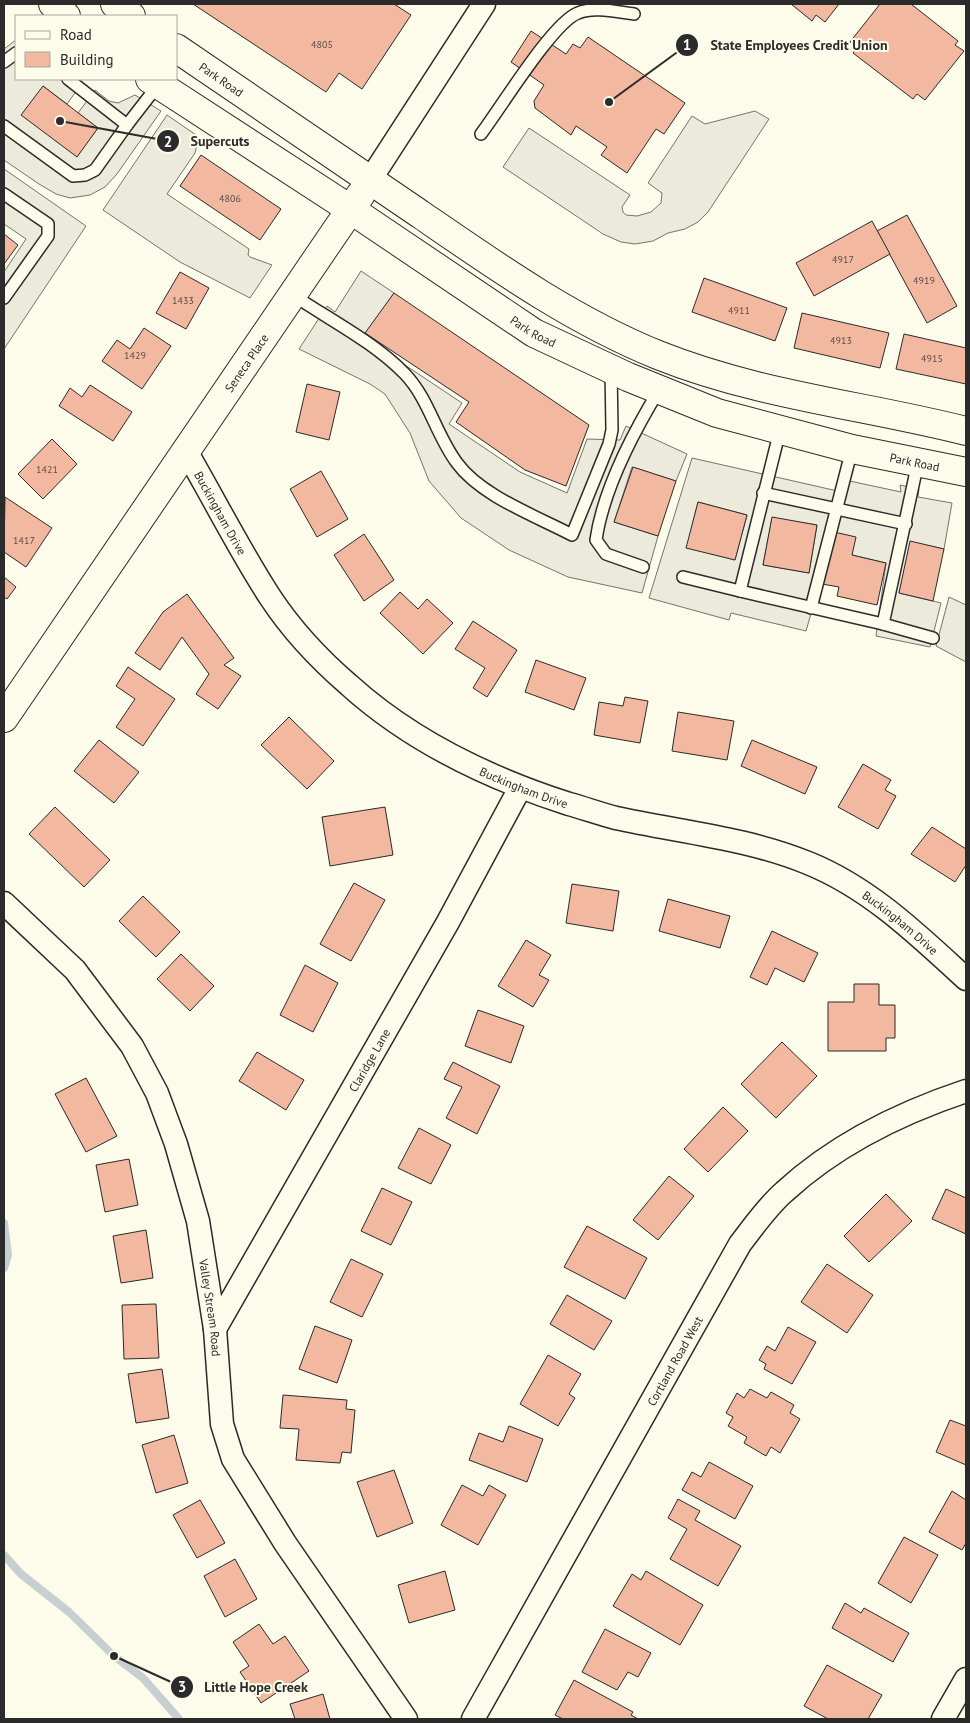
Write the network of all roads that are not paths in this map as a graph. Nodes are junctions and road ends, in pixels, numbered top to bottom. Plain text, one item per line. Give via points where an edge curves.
1 (52, 4) edge
2 (115, 4) edge
3 (484, 4) edge
4 (634, 14) dead end
5 (65, 15) edge
6 (130, 15) edge
7 (178, 49) edge
8 (15, 54) edge
9 (4, 62) edge
10 (69, 80) edge
11 (154, 82) edge
12 (127, 125) junction
13 (4, 126) edge
14 (482, 134) dead end
15 (370, 180) junction
16 (4, 194) edge
17 (350, 209) junction
18 (293, 295) junction
19 (4, 298) edge
20 (611, 370) junction
21 (660, 390) junction
22 (780, 430) junction
23 (966, 431) edge
24 (852, 449) junction
25 (186, 451) junction
26 (918, 462) junction
27 (966, 472) edge
28 (763, 492) junction
29 (835, 509) junction
30 (906, 524) junction
31 (643, 568) dead end
32 (683, 577) dead end
33 (740, 591) junction
34 (811, 608) junction
35 (883, 624) junction
36 (933, 638) dead end
37 (4, 718) edge
38 (520, 788) junction
39 (4, 903) edge
40 (966, 979) edge
41 (966, 1091) edge
42 (215, 1329) junction
43 (966, 1679) edge
44 (406, 1719) edge
45 (473, 1719) edge
46 (943, 1719) edge

1 - 5 main road
2 - 6 main road
3 - 15 street, Seneca Place
4 - 14 lane via 594,10 568,17 552,34
7 - 15 main road, Park Road
8 - 9 lane
10 - 12 lane
11 - 12 lane
11 - 17 main road, Park Road
12 - 13 lane via 95,170 85,176 73,176
15 - 17 main road, Seneca Place
15 - 23 main road, Park Road via 527,288 591,324 658,355 728,379 800,398 912,417
16 - 19 lane via 48,224 48,236
17 - 18 main road, Seneca Place
17 - 20 main road, Park Road via 534,333
18 - 20 lane via 387,357 406,375 424,400 457,463 486,490 572,535 609,444 612,430
18 - 25 main road, Seneca Place
20 - 21 main road, Park Road
21 - 22 main road, Park Road via 717,413
21 - 31 lane via 600,514 596,540 606,554
22 - 24 main road, Park Road
22 - 28 lane
24 - 26 main road, Park Road
24 - 29 lane
25 - 37 main road, Seneca Place
25 - 38 street, Buckingham Drive via 270,598 306,642 349,685 397,724 450,757
26 - 27 main road, Park Road
26 - 30 lane
28 - 29 lane
28 - 33 lane
29 - 30 lane
29 - 34 lane
30 - 35 lane
32 - 33 lane
33 - 34 lane
34 - 35 lane
35 - 36 lane
38 - 40 street, Buckingham Drive via 613,817 753,845 808,863 843,880 899,918
38 - 42 street, Claridge Lane via 448,922
39 - 42 street, Valley Stream Road via 75,970 132,1046 157,1093 198,1220
41 - 45 street, Cortland Road West via 907,1113 866,1133 823,1160 766,1210 740,1244
42 - 44 street, Valley Stream Road via 222,1424 233,1459 285,1543
43 - 46 street

